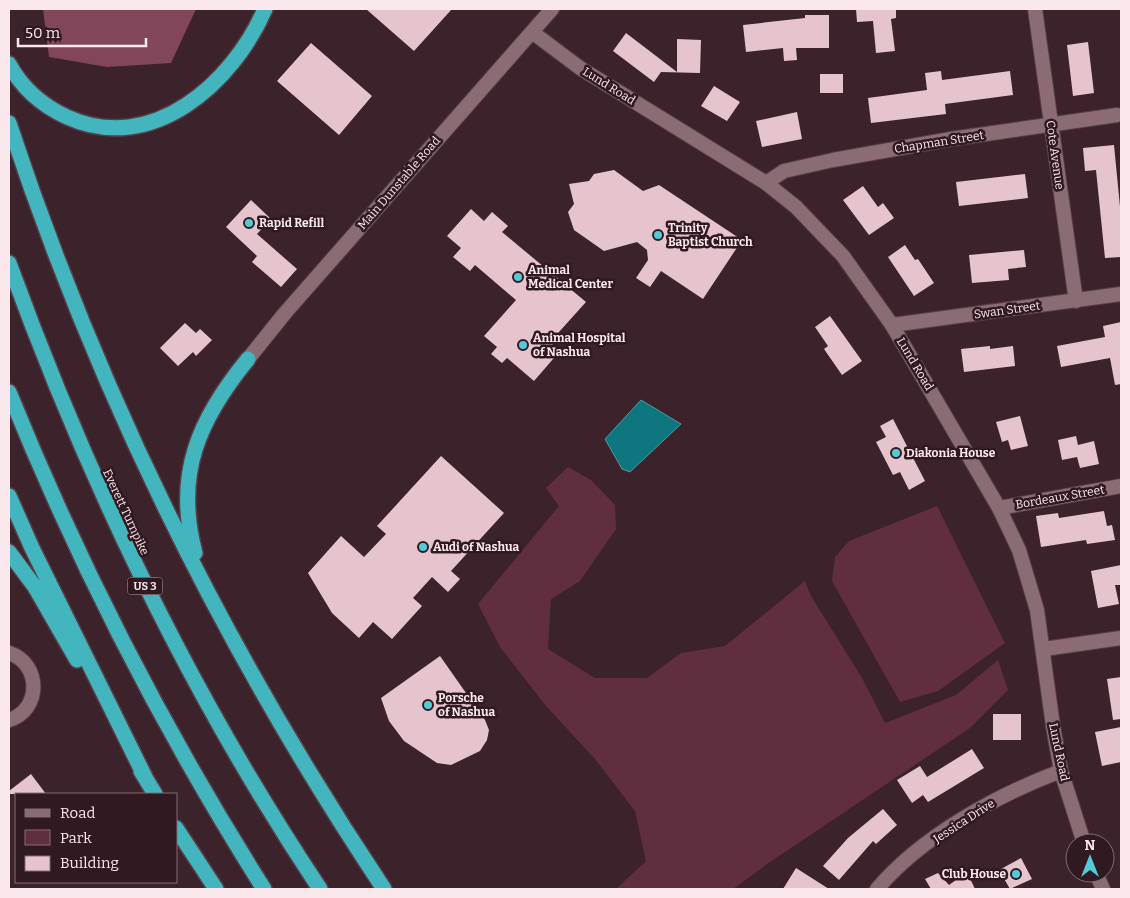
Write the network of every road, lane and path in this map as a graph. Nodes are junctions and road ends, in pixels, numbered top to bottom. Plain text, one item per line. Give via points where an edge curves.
1 (266, 9) edge
2 (552, 9) edge
3 (1035, 9) edge
4 (532, 32) junction
5 (9, 64) edge
6 (1116, 115) dead end
7 (9, 123) edge
8 (1051, 125) junction
9 (766, 183) junction
10 (9, 263) edge
11 (1121, 294) edge
12 (1076, 301) junction
13 (892, 325) junction
14 (248, 359) joint
15 (9, 392) edge
16 (1121, 486) edge
17 (9, 496) edge
18 (999, 508) junction
19 (9, 552) edge
20 (203, 580) junction
21 (1121, 638) edge
22 (1044, 649) junction
23 (9, 653) edge
24 (9, 720) edge
25 (1061, 770) junction
26 (146, 779) junction
27 (154, 793) edge
28 (178, 831) edge
29 (1081, 833) edge
30 (880, 888) edge
31 (216, 889) edge
32 (264, 889) edge
33 (320, 889) edge
34 (384, 889) edge

1 - 5 highway via 243,49 208,89 178,111 140,126 102,127 63,115 32,94
2 - 4 street, Main Dunstable Road
3 - 8 street, Cote Avenue
4 - 9 street, Lund Road via 588,73
4 - 14 street, Main Dunstable Road
6 - 8 street, Chapman Street
7 - 20 highway via 37,205 95,352 148,472
8 - 9 street, Chapman Street via 833,160 784,171
8 - 12 street, Cote Avenue
9 - 13 street, Lund Road via 815,225 843,256
10 - 33 highway, Everett Turnpike / US 3 via 70,424 144,585 232,749
11 - 12 street, Swan Street
12 - 13 street, Swan Street
13 - 18 street, Lund Road
14 - 20 highway via 211,410 192,462 189,524
15 - 32 highway via 49,489 126,649 185,759
16 - 18 street, Bordeaux Street
17 - 26 highway
18 - 22 street, Lund Road via 1020,550
19 - 26 highway via 35,587
20 - 34 highway via 276,714
21 - 22 street
22 - 25 street, Lund Road
23 - 24 street via 29,668 34,690 24,711
25 - 29 street, Lund Road
25 - 30 street, Jessica Drive via 1022,786 983,808 925,846
26 - 27 highway
28 - 31 highway

